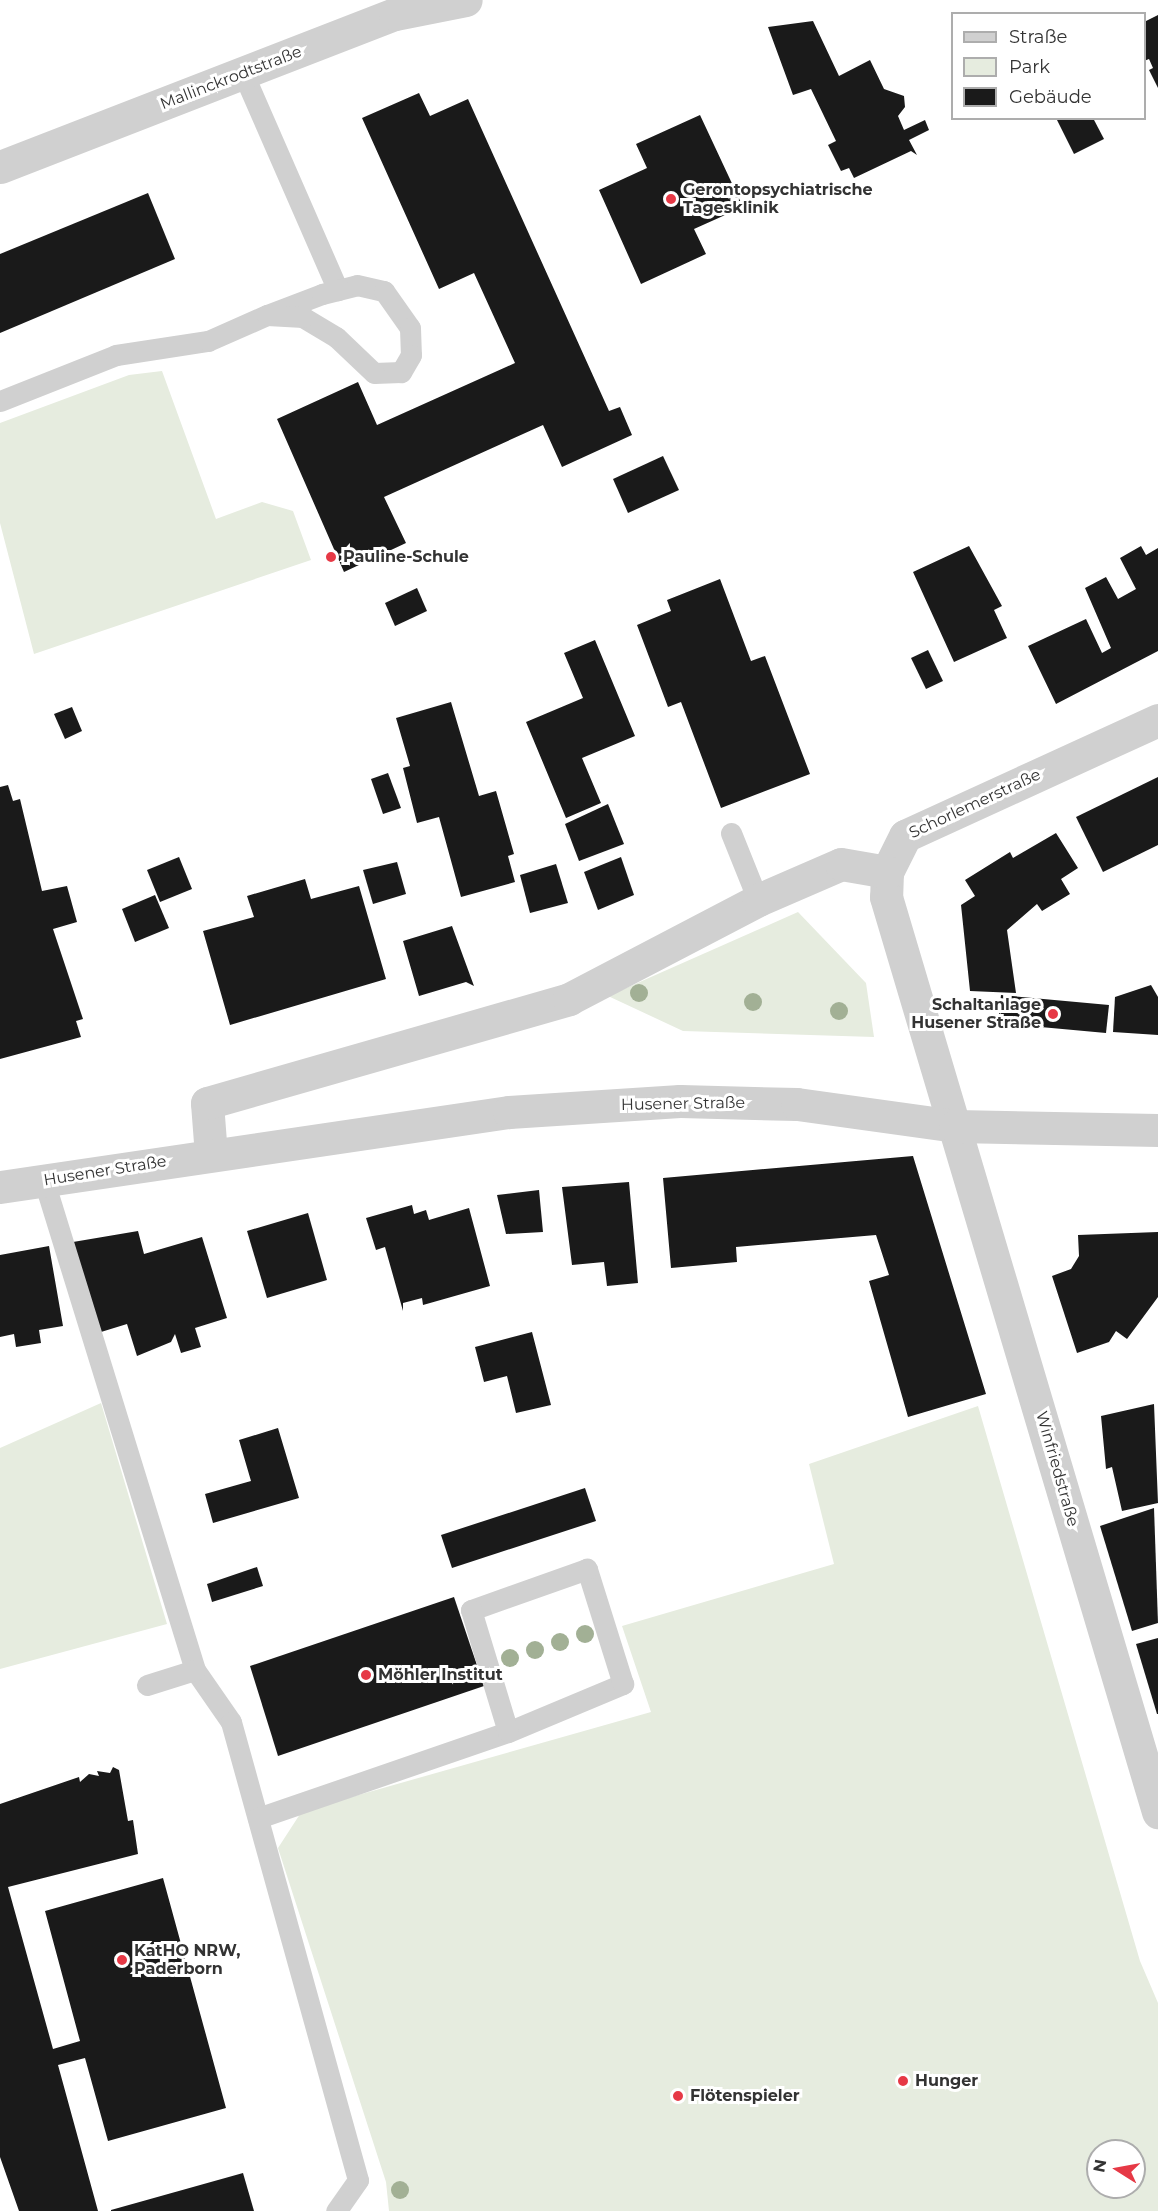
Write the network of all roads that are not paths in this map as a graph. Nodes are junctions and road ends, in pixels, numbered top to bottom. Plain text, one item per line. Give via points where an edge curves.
1 (466, 0) edge
2 (243, 74) junction
3 (0, 167) edge
4 (338, 290) junction
5 (267, 315) junction
6 (0, 401) edge
7 (1158, 720) edge
8 (731, 833) dead end
9 (887, 872) junction
10 (758, 900) junction
11 (955, 1126) junction
12 (1158, 1130) edge
13 (211, 1155) junction
14 (44, 1181) junction
15 (0, 1187) edge
16 (195, 1670) junction
17 (147, 1685) dead end
18 (508, 1732) junction
19 (1158, 1812) edge
20 (258, 1818) junction
21 (336, 2211) edge

1 - 2 street, Mallinckrodtstraße via 395,14
2 - 3 street, Mallinckrodtstraße
2 - 4 lane
4 - 5 lane
4 - 5 lane via 357,285 384,291 414,341 401,372 374,373 336,337 303,317
5 - 6 lane via 208,341 116,355
7 - 9 street, Schorlemerstraße via 905,836
8 - 10 lane
9 - 10 street via 840,864
9 - 11 street, Schorlemerstraße via 886,897
10 - 13 street via 569,999 207,1103
11 - 12 street, Husener Straße
11 - 13 street, Husener Straße via 797,1104 680,1101 509,1112
11 - 19 street, Winfriedstraße
13 - 14 street, Husener Straße
14 - 15 street, Husener Straße
14 - 16 lane
16 - 17 lane
16 - 20 lane via 231,1722
18 - 18 lane via 471,1610 587,1569 623,1684
18 - 20 lane
20 - 21 lane via 358,2180

